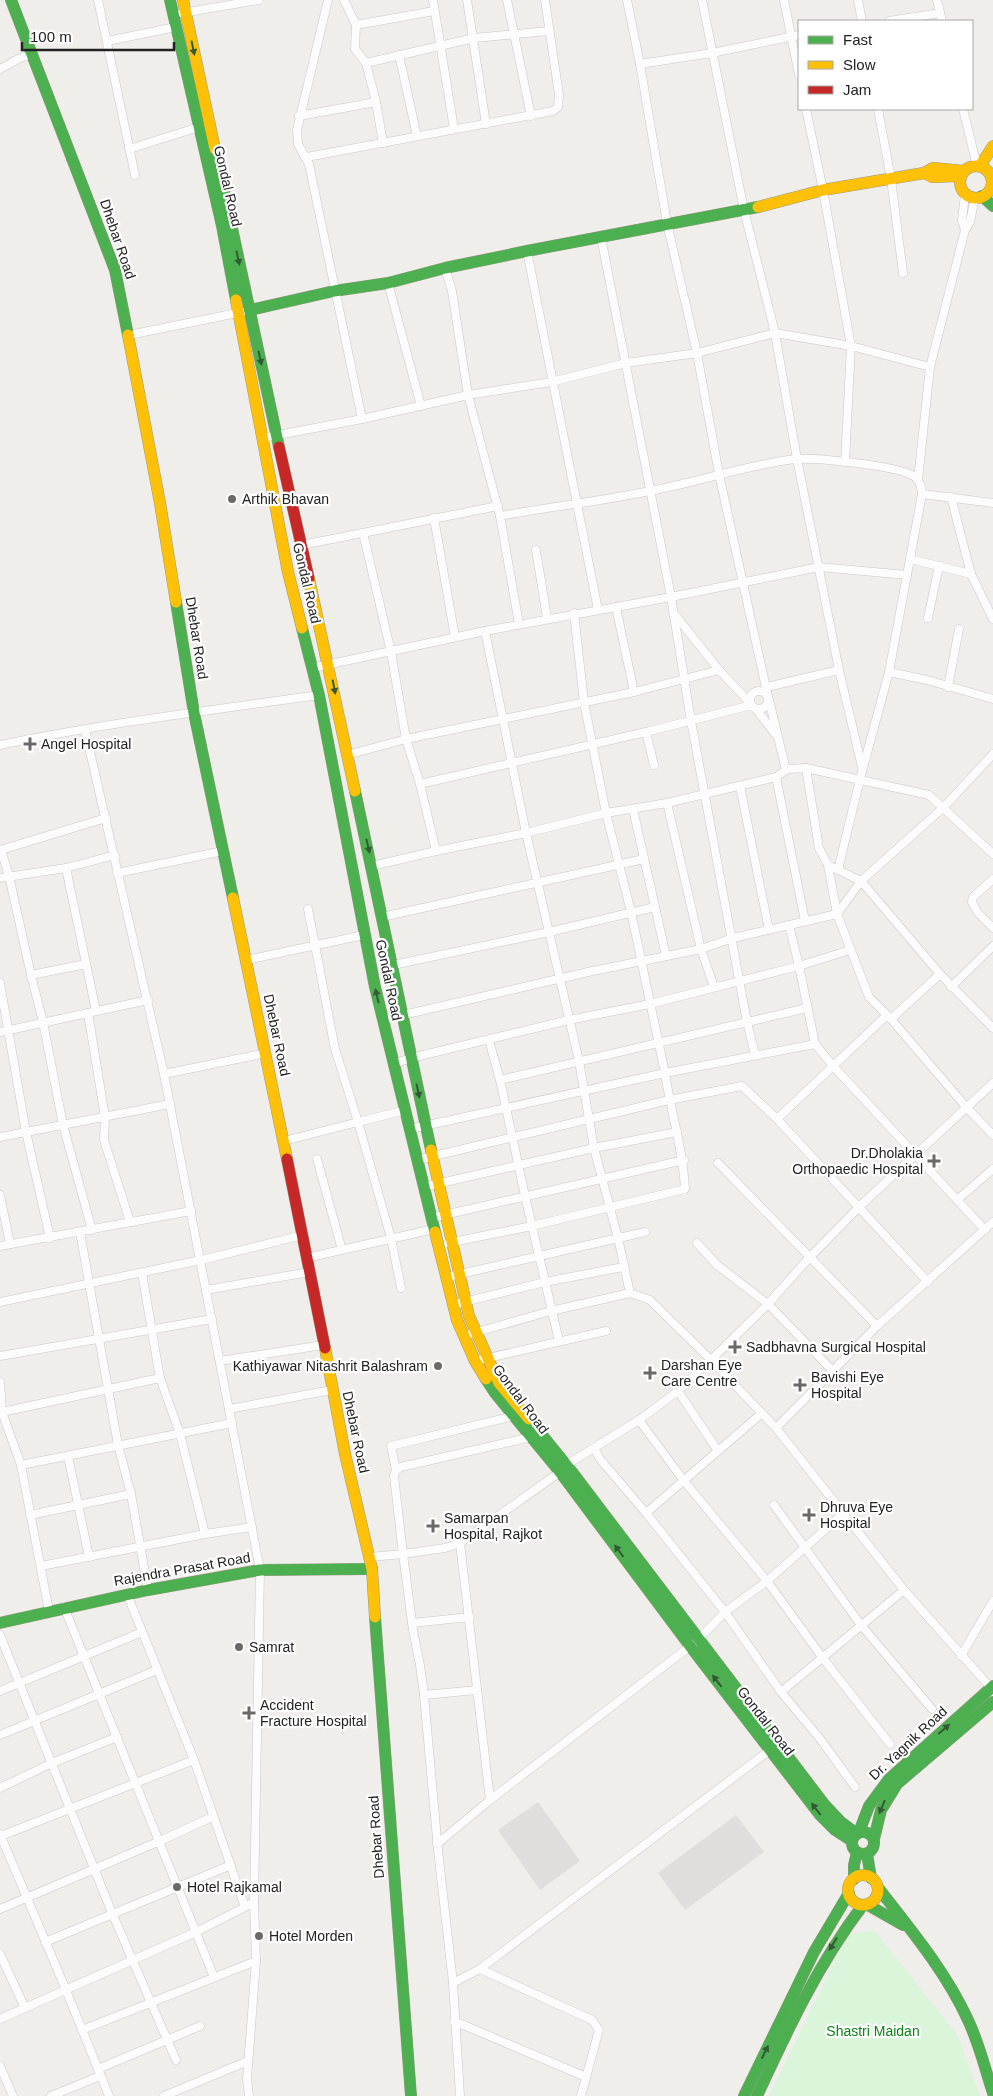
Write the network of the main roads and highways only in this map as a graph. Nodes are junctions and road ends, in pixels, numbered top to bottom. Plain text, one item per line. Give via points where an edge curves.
1 (11, 0) edge
2 (170, 0) edge
3 (183, 0) edge
4 (993, 146) edge
5 (984, 167) edge
6 (962, 173) junction
7 (981, 194) edge
8 (993, 206) edge
9 (250, 310) junction
10 (452, 1275) junction
11 (480, 1359) junction
12 (563, 1469) junction
13 (371, 1563) junction
14 (0, 1623) edge
15 (694, 1643) junction
16 (992, 1687) edge
17 (993, 1702) edge
18 (856, 1836) junction
19 (874, 1839) junction
20 (862, 1853) junction
21 (871, 1878) junction
22 (854, 1879) junction
23 (878, 1890) junction
24 (849, 1893) junction
25 (865, 1905) junction
26 (909, 1928) junction
27 (993, 2093) edge
28 (411, 2096) edge
29 (744, 2096) edge
30 (757, 2096) edge

1 - 13 main road, Dhebar Road via 115,270 160,503 194,713 266,1053 345,1454
10 -> 2 main road, Gondal Road via 438,1246 382,1020 318,695 288,572 222,226
3 -> 9 main road, Gondal Road
4 - 5 main road
5 - 6 main road
5 - 7 main road via 992,181
6 - 7 main road via 961,187
6 - 9 main road via 933,168 924,173 823,190 744,210 527,251
7 - 8 main road
9 -> 10 main road, Gondal Road via 393,965 450,1242
10 - 11 main road, Gondal Road via 475,1332
10 - 11 main road, Gondal Road via 452,1306 463,1336
11 - 12 main road, Gondal Road
11 - 12 main road, Gondal Road via 495,1393 531,1437
12 - 15 main road, Gondal Road
13 - 14 main road, Rajendra Prasat Road via 260,1570 127,1594
13 - 28 main road, Dhebar Road
15 - 18 main road, Gondal Road via 824,1804
18 -> 15 main road, Gondal Road via 826,1822
18 -> 16 main road, Dr. Yagnik Road via 869,1806 889,1779
17 -> 19 main road via 897,1784 878,1814
18 - 19 main road via 870,1834
18 - 20 main road via 853,1848
19 - 20 main road via 874,1847
20 - 21 main road
20 - 22 main road via 854,1865
21 - 22 main road via 862,1875
21 - 23 main road via 878,1884
22 - 24 main road
23 - 25 main road via 876,1899
23 - 26 main road
24 - 25 main road via 853,1902
29 -> 24 main road via 814,1952
25 - 26 main road
25 -> 30 main road via 829,1950 796,2011
26 - 27 main road via 961,2006

